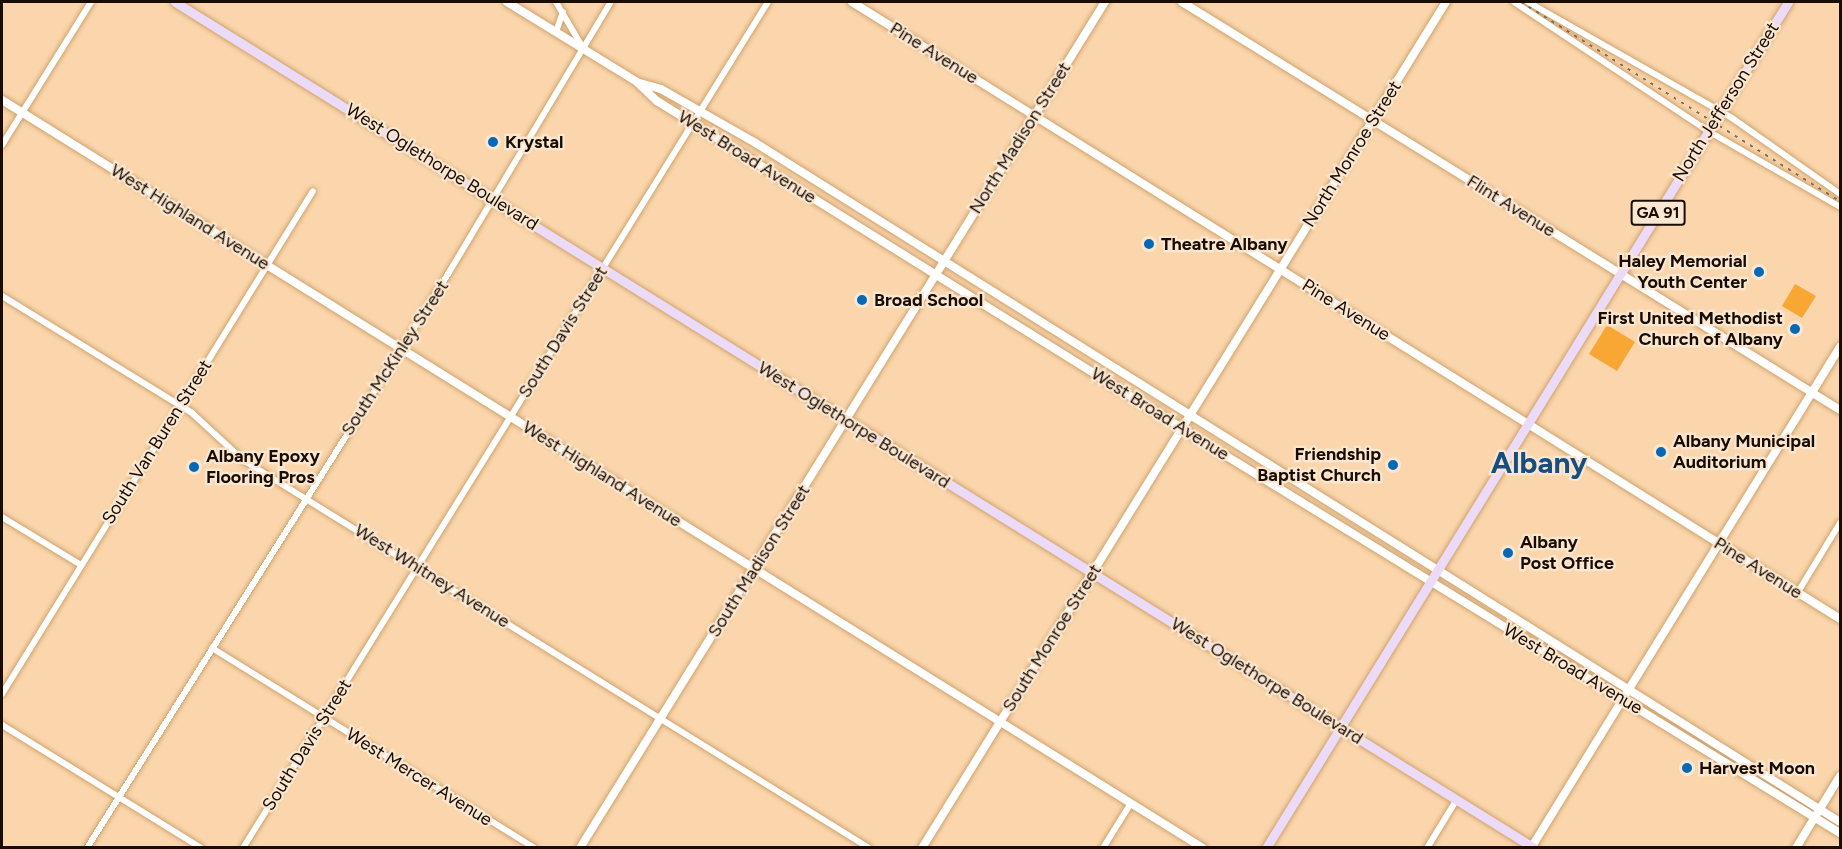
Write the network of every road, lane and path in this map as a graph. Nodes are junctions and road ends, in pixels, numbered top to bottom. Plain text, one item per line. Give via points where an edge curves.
1 (91, 2) edge
2 (175, 2) edge
3 (507, 2) edge
4 (556, 2) edge
5 (611, 2) edge
6 (768, 2) edge
7 (852, 2) edge
8 (1105, 2) edge
9 (1182, 2) edge
10 (1446, 2) edge
11 (1514, 2) edge
12 (1528, 2) edge
13 (1788, 2) edge
14 (564, 11) junction
15 (556, 32) junction
16 (583, 48) junction
17 (637, 82) junction
18 (2, 100) edge
19 (701, 111) junction
20 (1721, 111) junction
21 (21, 113) junction
22 (1035, 115) junction
23 (1373, 120) junction
24 (693, 122) junction
25 (1708, 131) junction
26 (2, 145) edge
27 (313, 190) dead end
28 (1840, 194) edge
29 (493, 199) junction
30 (1840, 207) edge
31 (946, 262) junction
32 (266, 266) junction
33 (604, 268) junction
34 (1281, 269) junction
35 (1620, 274) junction
36 (936, 275) junction
37 (2, 296) edge
38 (1840, 347) edge
39 (400, 348) junction
40 (1812, 393) junction
41 (180, 406) junction
42 (1840, 410) edge
43 (1192, 414) junction
44 (511, 417) junction
45 (847, 421) junction
46 (1528, 424) junction
47 (1183, 429) junction
48 (306, 497) junction
49 (2, 517) edge
50 (1840, 523) edge
51 (1720, 544) junction
52 (81, 566) junction
53 (417, 566) junction
54 (754, 568) junction
55 (1438, 569) junction
56 (1092, 573) junction
57 (1430, 581) junction
58 (1798, 592) junction
59 (1840, 619) edge
60 (213, 648) junction
61 (1630, 691) junction
62 (2, 694) edge
63 (1624, 700) junction
64 (324, 717) junction
65 (662, 718) junction
66 (1000, 721) junction
67 (2, 725) edge
68 (1341, 727) junction
69 (1840, 776) edge
70 (118, 797) junction
71 (1457, 799) junction
72 (1131, 803) junction
73 (1820, 808) junction
74 (1814, 818) junction
75 (1840, 822) edge
76 (1840, 833) edge
77 (1533, 847) edge
78 (87, 848) edge
79 (201, 848) edge
80 (243, 848) edge
81 (534, 848) edge
82 (580, 848) edge
83 (869, 848) edge
84 (922, 848) edge
85 (1103, 848) edge
86 (1203, 848) edge
87 (1266, 848) edge
88 (1427, 848) edge
89 (1796, 848) edge

1 - 21 street
2 - 29 main road, West Oglethorpe Boulevard
3 - 15 main road, West Broad Avenue
4 - 14 street
5 - 16 street, South McKinley Street
6 - 19 street, South Davis Street
7 - 22 main road, Pine Avenue
8 - 22 main road, North Madison Street
9 - 23 main road, Flint Avenue
10 - 23 main road, North Monroe Street
11 - 25 street
12 - 20 street
13 - 20 main road, North Jefferson Street / GA 91
14 - 15 street
14 - 16 street
15 - 16 main road, West Broad Avenue
16 - 17 main road, West Broad Avenue
16 - 29 street, South McKinley Street
17 - 19 main road, West Broad Avenue via 661,89
17 - 24 main road, West Broad Avenue via 657,100
18 - 21 main road, West Highland Avenue
19 - 24 street, South Davis Street
19 - 31 main road, West Broad Avenue
20 - 25 main road, North Jefferson Street / GA 91
20 - 28 street
21 - 26 street
21 - 32 main road, West Highland Avenue
22 - 31 main road, North Madison Street
22 - 34 main road, Pine Avenue
23 - 34 main road, North Monroe Street
23 - 35 main road, Flint Avenue
24 - 33 street, South Davis Street
24 - 36 main road, West Broad Avenue
25 - 30 street
25 - 35 main road, North Jefferson Street / GA 91
27 - 32 street, South Van Buren Street
29 - 33 main road, West Oglethorpe Boulevard
29 - 39 street, South McKinley Street
31 - 36 main road, North Madison Street
31 - 43 main road, West Broad Avenue
32 - 39 main road, West Highland Avenue
32 - 41 street, South Van Buren Street
33 - 44 street, South Davis Street
33 - 45 main road, West Oglethorpe Boulevard
34 - 43 main road, North Monroe Street
34 - 46 main road, Pine Avenue
35 - 40 main road, Flint Avenue
35 - 46 main road, North Jefferson Street / GA 91
36 - 45 main road, South Madison Street
36 - 47 main road, West Broad Avenue
37 - 41 street, West Whitney Avenue
38 - 40 main road
39 - 44 main road, West Highland Avenue
39 - 48 street, South McKinley Street
40 - 42 main road, Flint Avenue
40 - 51 main road
41 - 48 street, West Whitney Avenue via 203,422 228,449
41 - 52 street, South Van Buren Street
43 - 47 main road, North Monroe Street
43 - 55 main road, West Broad Avenue
44 - 53 street, South Davis Street
44 - 54 main road, West Highland Avenue
45 - 54 main road, South Madison Street
45 - 56 main road, West Oglethorpe Boulevard
46 - 51 main road, Pine Avenue
46 - 55 main road, North Jefferson Street / GA 91
47 - 56 main road, South Monroe Street
47 - 57 main road, West Broad Avenue
48 - 53 street, West Whitney Avenue
48 - 60 street, South McKinley Street
49 - 52 street
50 - 58 street
51 - 58 main road, Pine Avenue
51 - 61 main road
52 - 62 street, South Van Buren Street
53 - 64 street, South Davis Street
53 - 65 street, West Whitney Avenue
54 - 65 main road, South Madison Street
54 - 66 main road, West Highland Avenue
55 - 57 main road, GA 91
55 - 61 main road, West Broad Avenue
56 - 66 main road, South Monroe Street
56 - 68 main road, West Oglethorpe Boulevard
57 - 63 main road, West Broad Avenue
57 - 68 main road, GA 91
58 - 59 main road, Pine Avenue
60 - 64 street, West Mercer Avenue
60 - 70 street, South McKinley Street
61 - 63 main road
61 - 73 main road, West Broad Avenue
63 - 74 main road, West Broad Avenue
63 - 77 main road
64 - 80 street, South Davis Street
64 - 81 street, West Mercer Avenue
65 - 82 main road, South Madison Street
65 - 83 street, West Whitney Avenue
66 - 72 main road, West Highland Avenue
66 - 84 main road, South Monroe Street
67 - 70 street
68 - 71 main road, West Oglethorpe Boulevard
68 - 87 main road, GA 91
69 - 73 main road
70 - 78 street, South McKinley Street
70 - 79 street
71 - 77 main road, West Oglethorpe Boulevard
71 - 88 street
72 - 85 street
72 - 86 main road, West Highland Avenue
73 - 74 main road
73 - 75 main road, West Broad Avenue
74 - 76 main road, West Broad Avenue
74 - 89 main road

